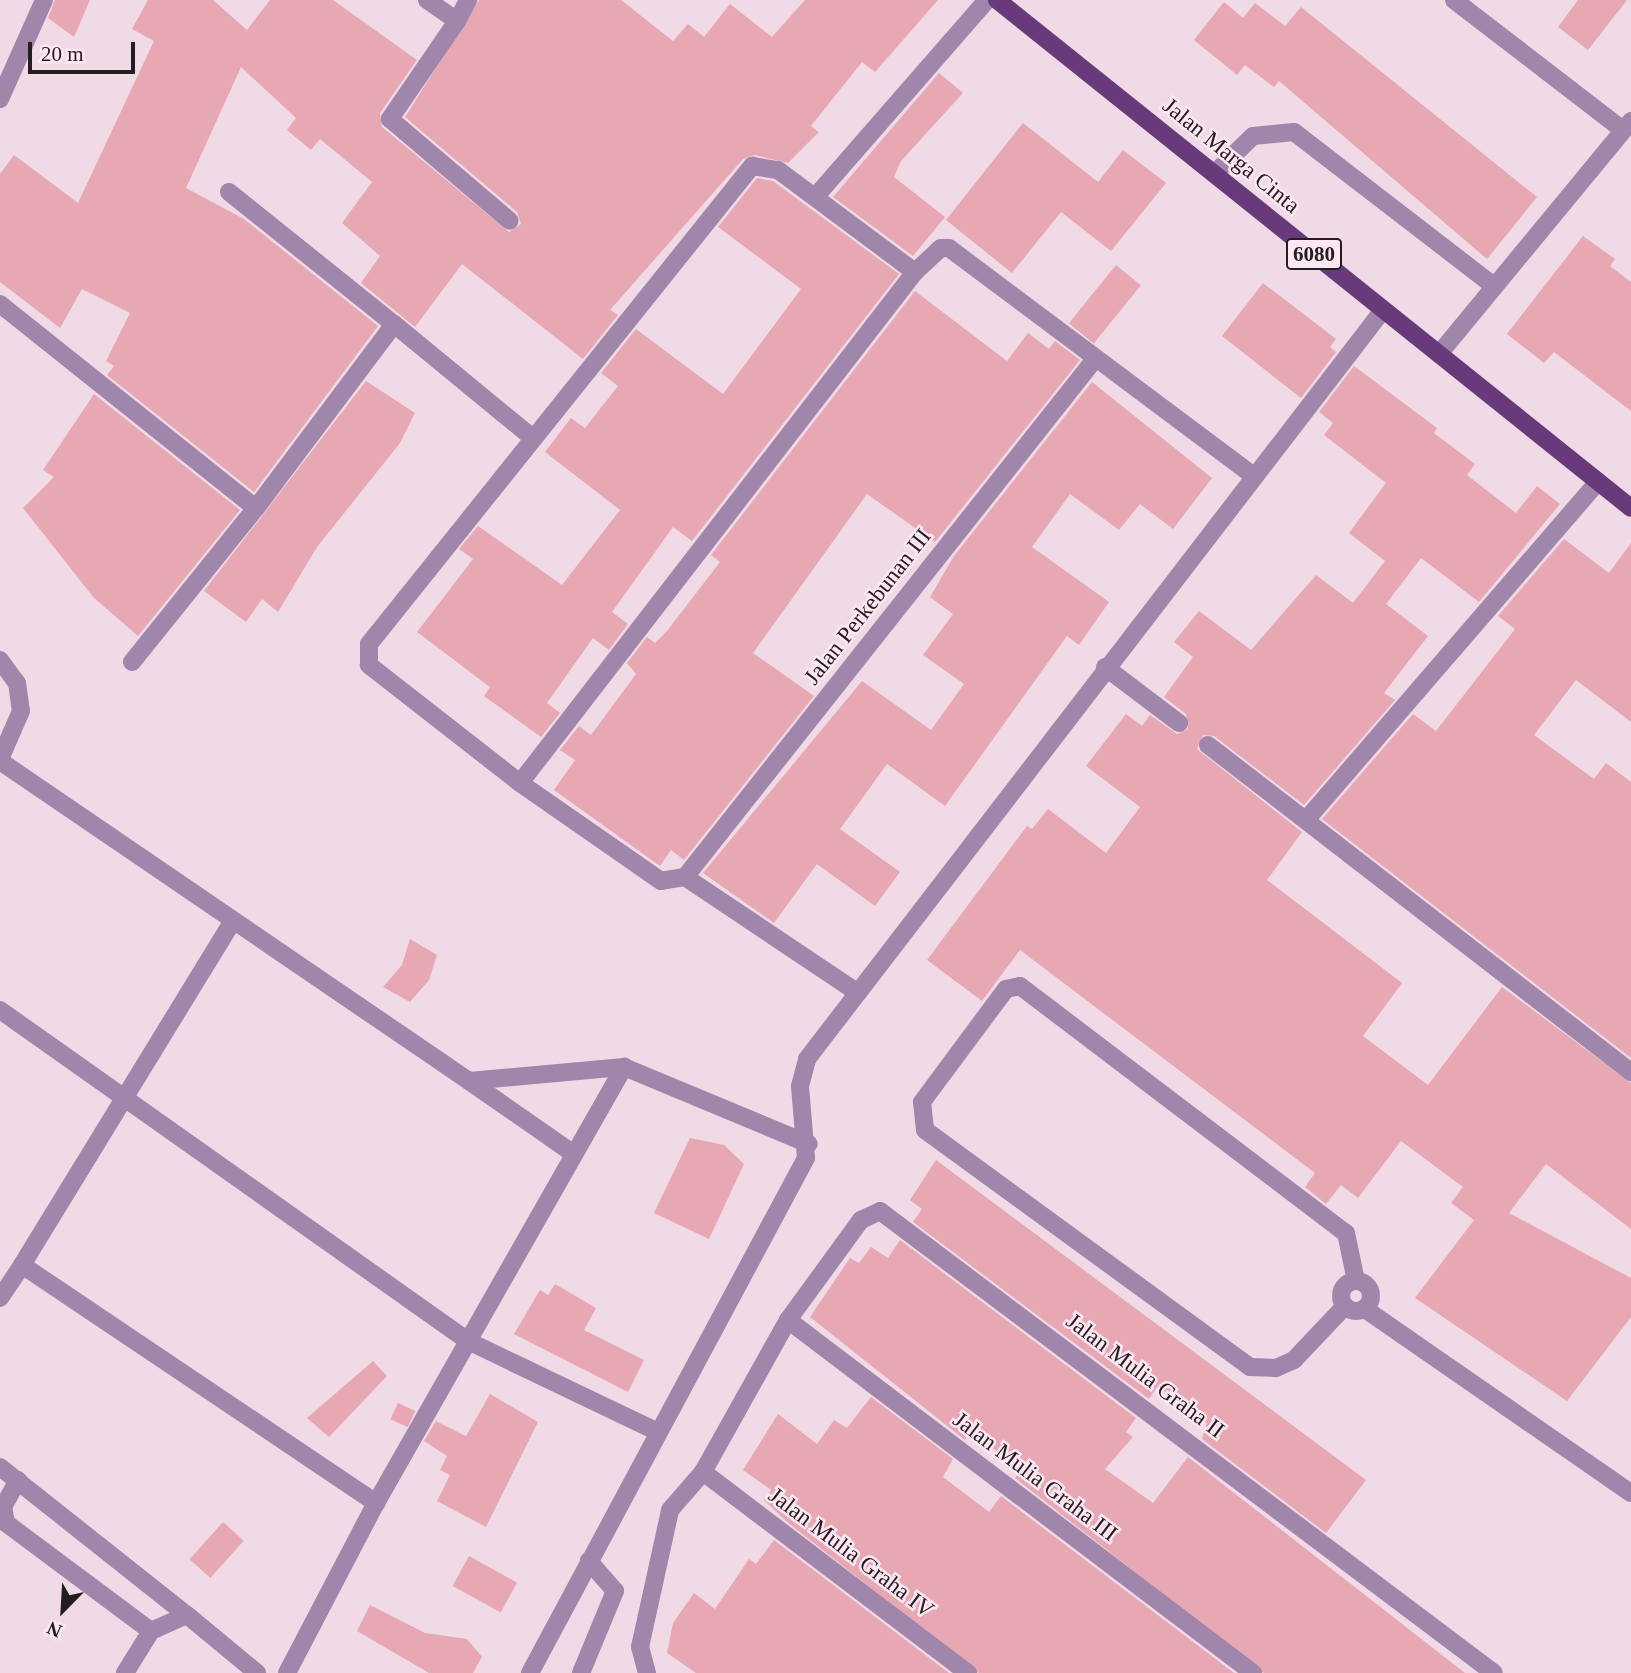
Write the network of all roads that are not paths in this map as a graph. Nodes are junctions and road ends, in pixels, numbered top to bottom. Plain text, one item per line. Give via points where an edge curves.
1 (44, 0) edge
2 (427, 0) edge
3 (468, 0) edge
4 (987, 0) edge
5 (998, 0) edge
6 (1454, 0) edge
7 (457, 21) junction
8 (0, 99) edge
9 (1627, 125) edge
10 (1214, 174) junction
11 (229, 192) dead end
12 (816, 196) junction
13 (510, 221) dead end
14 (915, 272) junction
15 (1494, 286) junction
16 (0, 304) edge
17 (1383, 310) junction
18 (394, 324) junction
19 (1439, 354) junction
20 (1095, 359) junction
21 (533, 438) junction
22 (1254, 476) junction
23 (1598, 482) junction
24 (256, 508) junction
25 (1631, 508) edge
26 (0, 660) edge
27 (132, 662) dead end
28 (1105, 667) junction
29 (1179, 723) dead end
30 (1208, 746) dead end
31 (0, 760) edge
32 (520, 783) junction
33 (1306, 820) junction
34 (685, 877) junction
35 (233, 921) junction
36 (858, 993) junction
37 (0, 1010) edge
38 (624, 1067) junction
39 (1631, 1072) edge
40 (469, 1081) junction
41 (123, 1094) junction
42 (809, 1144) junction
43 (571, 1152) junction
44 (22, 1265) junction
45 (1356, 1281) junction
46 (0, 1298) edge
47 (1345, 1306) junction
48 (1365, 1309) junction
49 (788, 1320) junction
50 (468, 1341) junction
51 (658, 1432) junction
52 (0, 1467) edge
53 (704, 1472) junction
54 (18, 1480) junction
55 (1631, 1493) edge
56 (376, 1503) junction
57 (589, 1561) junction
58 (187, 1615) junction
59 (151, 1631) junction
60 (125, 1673) edge
61 (257, 1673) edge
62 (286, 1673) edge
63 (530, 1673) edge
64 (581, 1673) edge
65 (647, 1673) edge
66 (968, 1673) edge
67 (1253, 1673) edge
68 (1494, 1673) edge

1 - 8 street
2 - 7 street
3 - 7 street
4 - 12 street
5 - 10 main road, Jalan Marga Cinta / 6080
6 - 9 street
7 - 13 street via 390,119
9 - 15 street
10 - 15 street via 1253,136 1294,132
10 - 17 main road, Jalan Marga Cinta / 6080
11 - 18 street
12 - 14 street
12 - 21 street via 778,170 746,171
14 - 20 street via 934,251 949,248
14 - 32 street
15 - 19 street
16 - 24 street
17 - 19 main road, Jalan Marga Cinta / 6080
17 - 22 street
18 - 21 street
18 - 24 street
19 - 23 main road, Jalan Marga Cinta / 6080
20 - 22 street
20 - 34 street, Jalan Perkebunan III
21 - 32 street via 367,654 369,665
22 - 28 street
23 - 25 main road, Jalan Marga Cinta / 6080
23 - 33 street
24 - 27 street
26 - 31 street via 17,683 21,711
28 - 29 street
28 - 36 street
30 - 33 street
31 - 35 street
32 - 34 street via 661,881
33 - 39 street
34 - 36 street
35 - 40 street
35 - 41 street
36 - 42 street via 802,1072
37 - 41 street
38 - 40 street
38 - 42 street
38 - 43 street
40 - 43 street
41 - 44 street
41 - 50 street
42 - 51 street
43 - 50 street
44 - 46 street
44 - 56 street
45 - 47 street via 1343,1290
45 - 47 street via 1346,1234 1020,986 1006,989 922,1102 925,1130 1250,1367 1276,1368 1294,1360
45 - 48 street via 1372,1295
47 - 48 street
48 - 55 street
49 - 53 street
49 - 67 street, Jalan Mulia Graha III
49 - 68 street, Jalan Mulia Graha II via 861,1220 869,1212 892,1215
50 - 51 street
50 - 56 street
51 - 57 street
52 - 54 street
53 - 65 street via 668,1515 640,1647
53 - 66 street, Jalan Mulia Graha IV
54 - 58 street
54 - 59 street via 3,1507 6,1523
56 - 62 street
57 - 63 street
57 - 64 street via 615,1591
58 - 59 street
58 - 61 street
59 - 60 street

